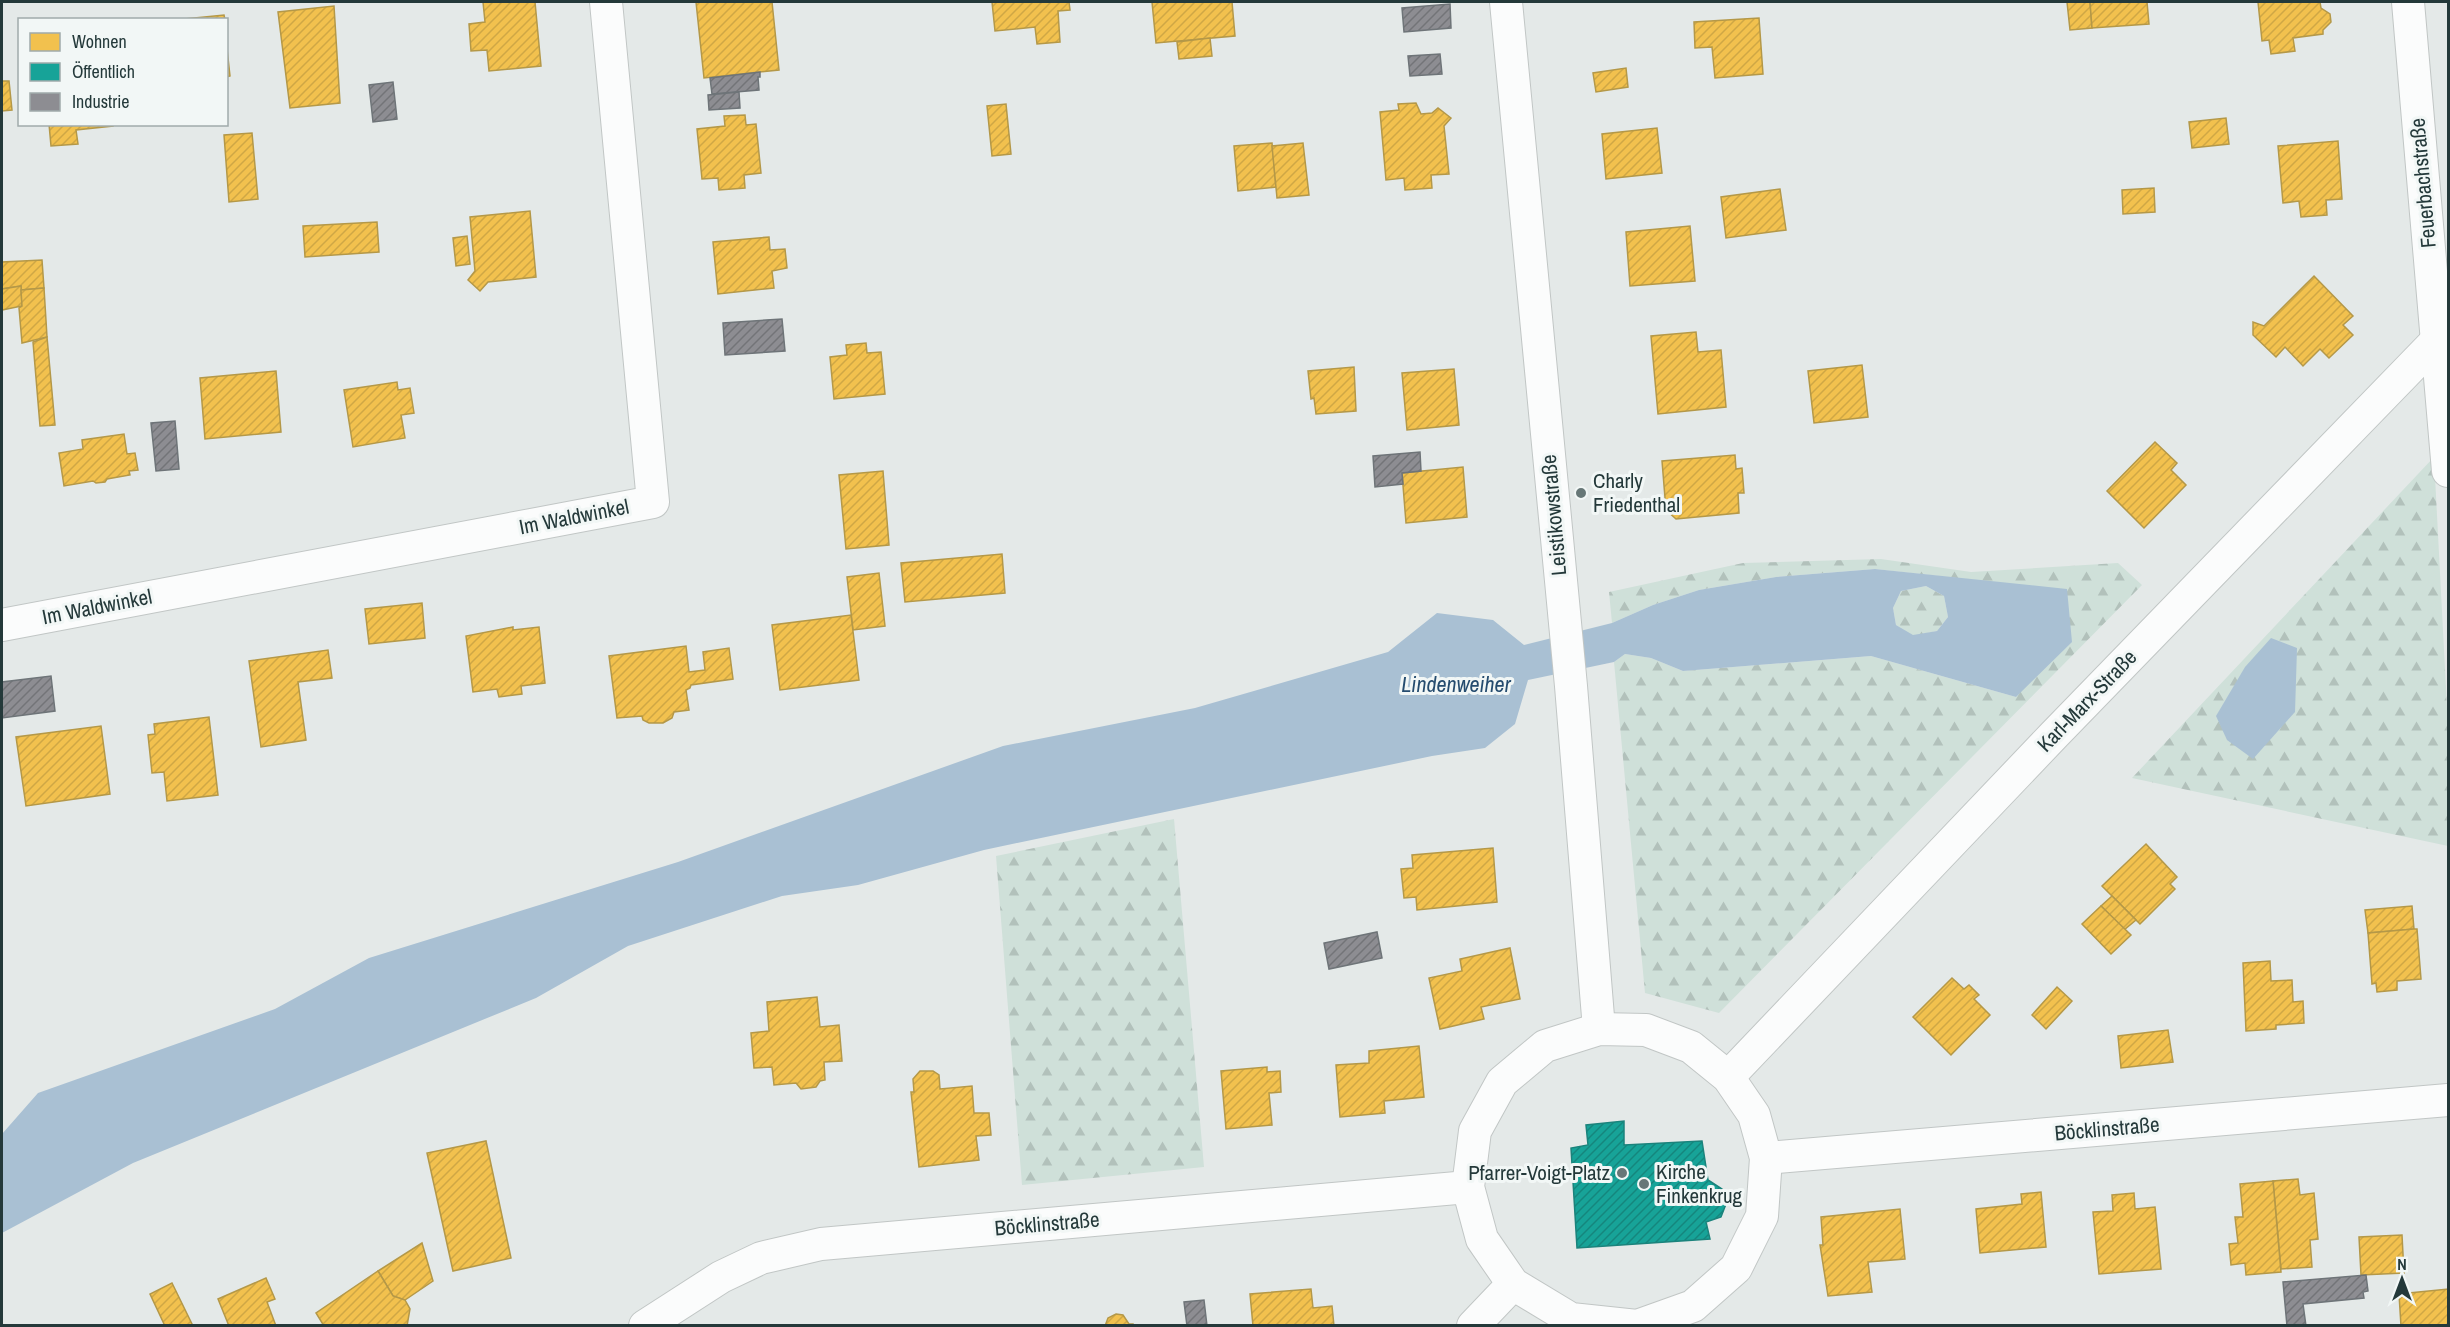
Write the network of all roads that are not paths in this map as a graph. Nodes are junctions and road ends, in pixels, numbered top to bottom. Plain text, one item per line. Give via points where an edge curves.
1 (606, 2) edge
2 (1506, 2) edge
3 (2408, 2) edge
4 (2442, 335) edge
5 (2448, 471) edge
6 (2, 625) edge
7 (1599, 1029) junction
8 (1728, 1077) junction
9 (2448, 1100) edge
10 (1766, 1158) junction
11 (1468, 1187) junction
12 (1513, 1284) junction
13 (645, 1326) edge
14 (1473, 1326) edge
15 (1637, 1326) edge

1 - 6 street, Im Waldwinkel via 653,502
2 - 7 street, Leistikowstraße via 1571,686
3 - 4 street, Feuerbachstraße
4 - 5 street, Feuerbachstraße
4 - 8 street, Karl-Marx-Straße
7 - 8 street via 1646,1030 1691,1047
7 - 11 street via 1545,1046 1502,1082 1475,1131
8 - 10 street via 1754,1115
9 - 10 street, Böcklinstraße
10 - 15 street via 1762,1216 1736,1268 1693,1306
11 - 12 street via 1482,1239
11 - 13 street, Böcklinstraße via 821,1244 761,1258
12 - 14 street
12 - 15 street via 1571,1319

